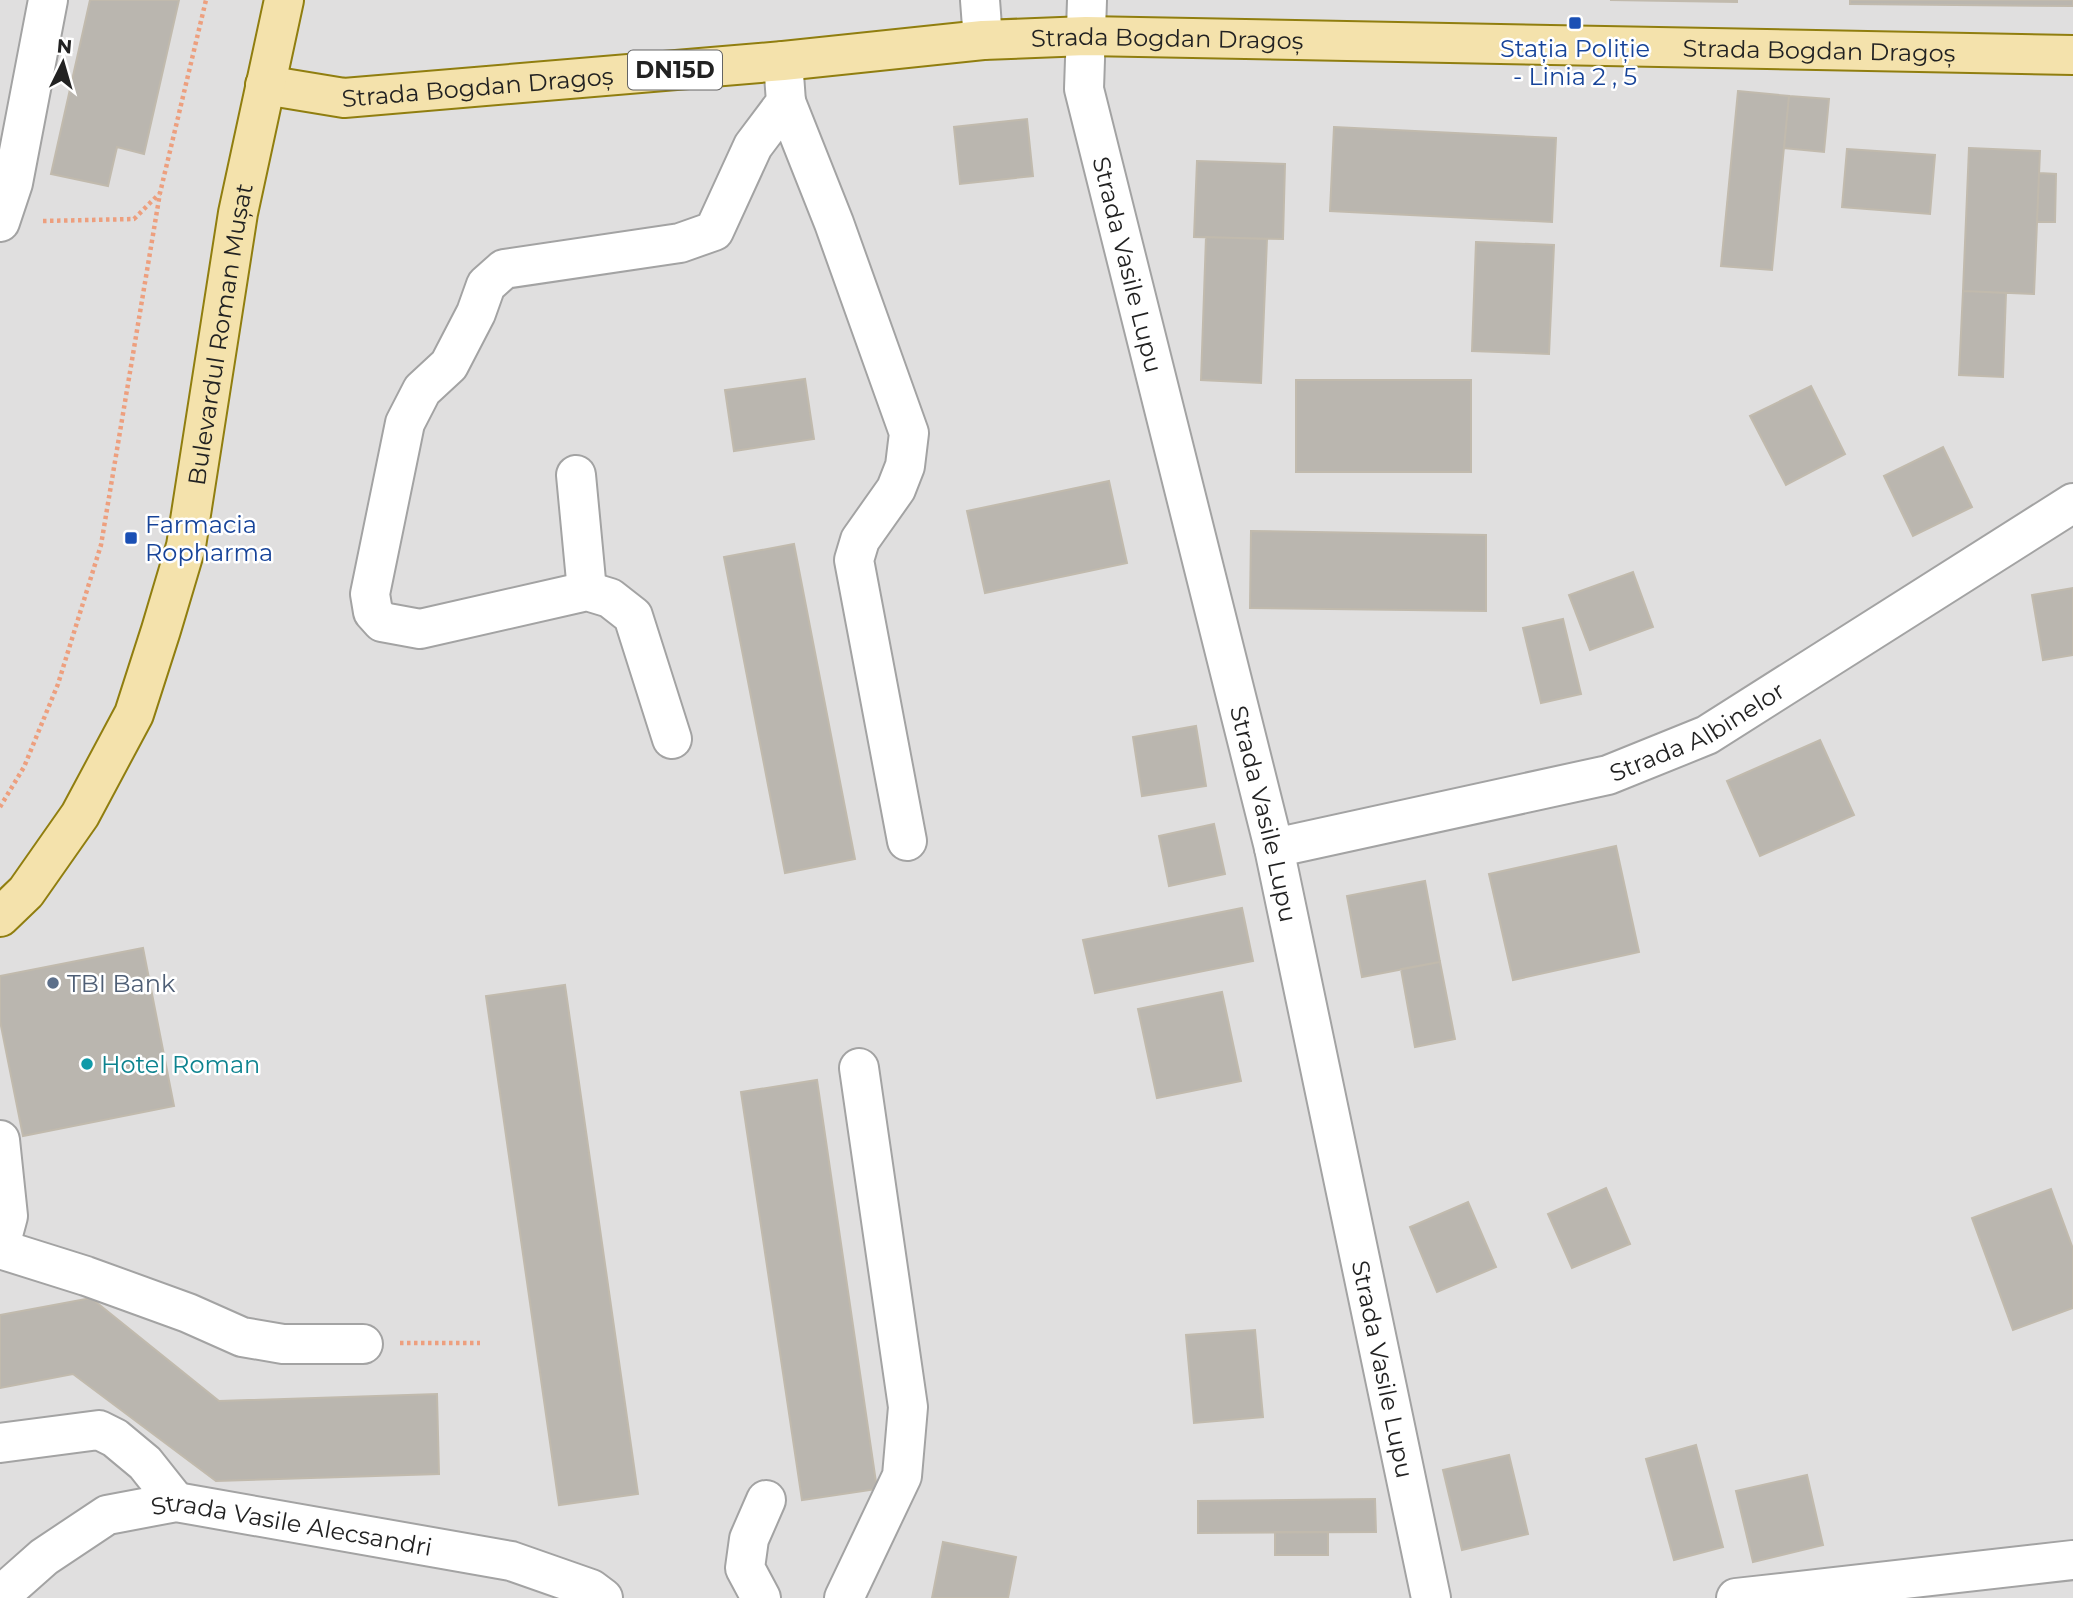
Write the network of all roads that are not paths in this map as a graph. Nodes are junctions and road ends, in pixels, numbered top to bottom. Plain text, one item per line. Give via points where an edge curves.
1 (48, 0) edge
2 (284, 0) edge
3 (980, 0) edge
4 (1087, 18) edge
5 (983, 40) junction
6 (2073, 55) edge
7 (783, 61) junction
8 (265, 85) junction
9 (786, 102) junction
10 (0, 222) edge
11 (576, 475) dead end
12 (2073, 503) edge
13 (587, 592) junction
14 (672, 738) dead end
15 (907, 841) dead end
16 (1274, 848) junction
17 (0, 917) edge
18 (859, 1068) dead end
19 (0, 1140) edge
20 (0, 1248) edge
21 (363, 1344) road end
22 (0, 1443) edge
23 (766, 1500) dead end
24 (176, 1502) junction
25 (2073, 1560) edge
26 (0, 1596) edge
27 (603, 1598) edge
28 (761, 1598) edge
29 (844, 1598) edge
30 (1431, 1598) edge
31 (1736, 1598) edge

1 - 10 street via 13,183
2 - 8 main road, Bulevardul Roman Mușat
3 - 5 street
4 - 5 main road, Strada Bogdan Dragoș / DN15D
4 - 6 main road, Strada Bogdan Dragoș / DN15D
4 - 16 street, Strada Vasile Lupu via 1084,89
5 - 7 main road, Strada Bogdan Dragoș / DN15D
7 - 8 main road, Strada Bogdan Dragoș / DN15D via 344,98
7 - 9 street
8 - 17 main road, Bulevardul Roman Mușat via 238,213 186,546 161,630 134,714 80,815 26,892
9 - 13 street via 753,146 714,231 680,243 504,269 486,285 449,365 422,390 405,422 370,594 373,612 382,622 419,629
9 - 15 street via 909,433 897,489 860,540 854,560
11 - 13 street
12 - 16 street, Strada Albinelor via 1707,735 1608,775
13 - 14 street via 610,598 633,616
16 - 30 street, Strada Vasile Lupu
18 - 29 street via 908,1407 902,1476
19 - 20 street via 8,1216
20 - 21 street via 188,1313 242,1337 283,1344
22 - 24 street via 99,1430 145,1463
23 - 28 street via 749,1539 745,1569
24 - 26 street, Strada Vasile Alecsandri via 107,1515 44,1558
24 - 27 street, Strada Vasile Alecsandri via 511,1561 591,1588
25 - 31 street

